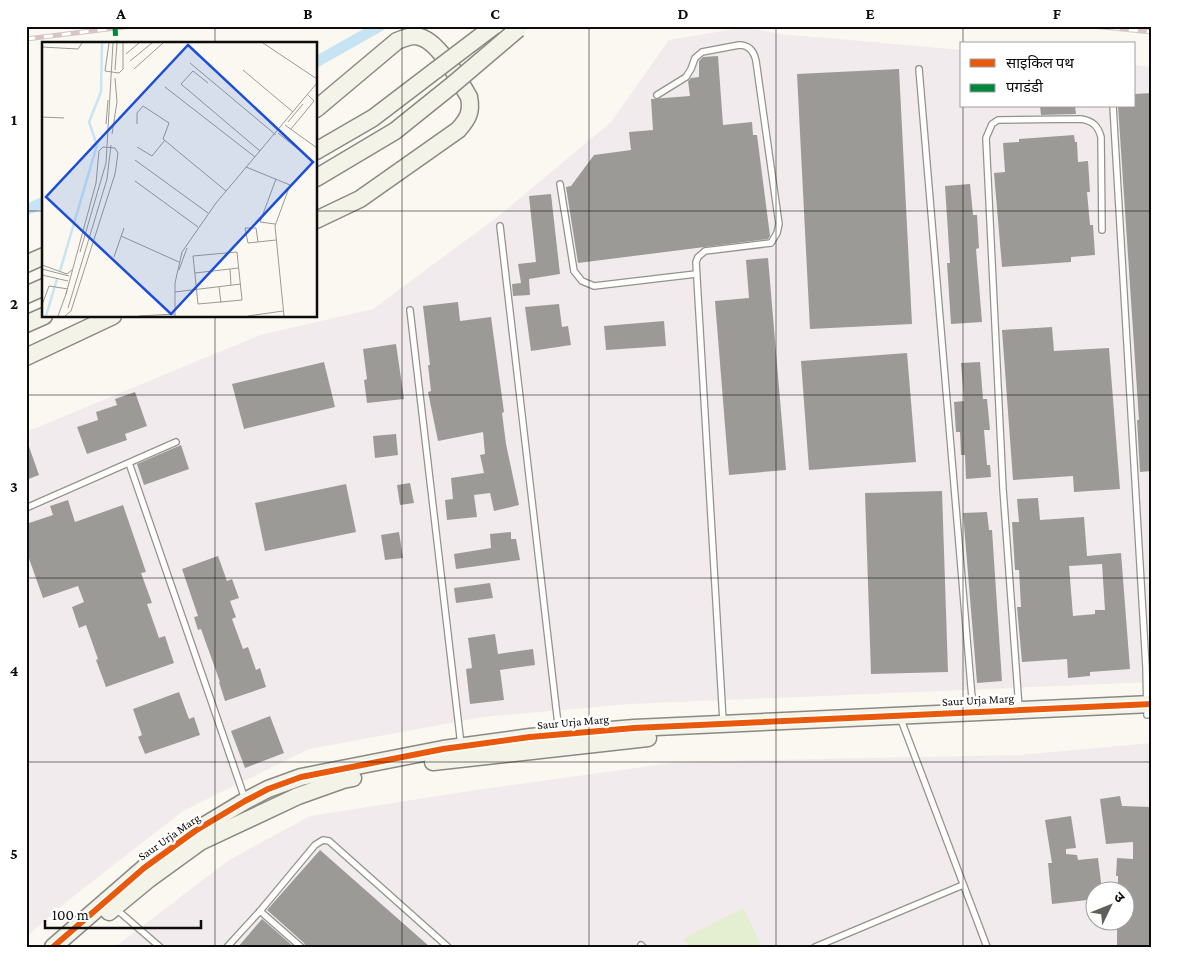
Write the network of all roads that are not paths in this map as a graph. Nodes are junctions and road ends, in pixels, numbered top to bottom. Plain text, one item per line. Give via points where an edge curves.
1 (494, 26) edge
2 (520, 27) edge
3 (919, 69) dead end
4 (657, 95) dead end
5 (318, 107) edge
6 (1113, 108) edge
7 (318, 150) edge
8 (318, 177) edge
9 (560, 184) dead end
10 (318, 219) edge
11 (500, 226) dead end
12 (1102, 230) dead end
13 (42, 257) edge
14 (26, 264) edge
15 (696, 274) junction
16 (42, 287) edge
17 (26, 295) edge
18 (410, 310) dead end
19 (42, 317) edge
20 (110, 318) edge
21 (26, 324) edge
22 (26, 357) edge
23 (176, 442) dead end
24 (129, 463) junction
25 (26, 508) edge
26 (1019, 710) junction
27 (1149, 710) edge
28 (973, 712) junction
29 (1062, 713) junction
30 (901, 721) junction
31 (723, 724) junction
32 (559, 734) junction
33 (516, 746) junction
34 (461, 747) junction
35 (245, 800) junction
36 (962, 885) junction
37 (110, 904) junction
38 (260, 911) junction
39 (54, 947) edge
40 (70, 947) edge
41 (160, 947) edge
42 (227, 947) edge
43 (301, 947) edge
44 (448, 947) edge
45 (815, 947) edge
46 (987, 947) edge

1 - 7 street, bridge via 373,118
2 - 8 street, bridge via 396,131
3 - 28 lane
4 - 15 lane via 686,77 698,54 705,50 745,45 755,55 779,224 777,232 771,243 705,251 696,262
5 - 10 street via 398,41 414,36 430,42 438,50 469,97 471,107 466,122 458,130 360,199
6 - 27 lane
9 - 15 lane via 574,271 582,281 594,286
11 - 32 lane
12 - 26 lane via 1101,137 1094,124 1088,120 998,120 992,124 986,138 1003,489
13 - 14 street
15 - 31 lane
16 - 17 street
18 - 34 lane
19 - 21 street
20 - 22 street
23 - 24 lane
24 - 25 lane
24 - 35 lane
26 - 28 street, Saur Urja Marg
26 - 29 street, Saur Urja Marg
27 - 29 street, Saur Urja Marg
28 - 30 street, Saur Urja Marg
29 - 30 street, Saur Urja Marg
30 - 31 street, Saur Urja Marg
30 - 33 street, Saur Urja Marg
30 - 36 lane
31 - 32 street, Saur Urja Marg
32 - 33 street, Saur Urja Marg
33 - 34 street, Saur Urja Marg
33 - 37 street, Saur Urja Marg via 343,780 298,796 200,842
34 - 35 street, Saur Urja Marg via 301,777
35 - 37 street, Saur Urja Marg via 144,868
36 - 45 lane
36 - 46 lane
37 - 39 street, Saur Urja Marg
37 - 40 street, Saur Urja Marg
37 - 41 lane
38 - 42 lane
38 - 43 lane
38 - 44 lane via 315,845 323,840 329,841

